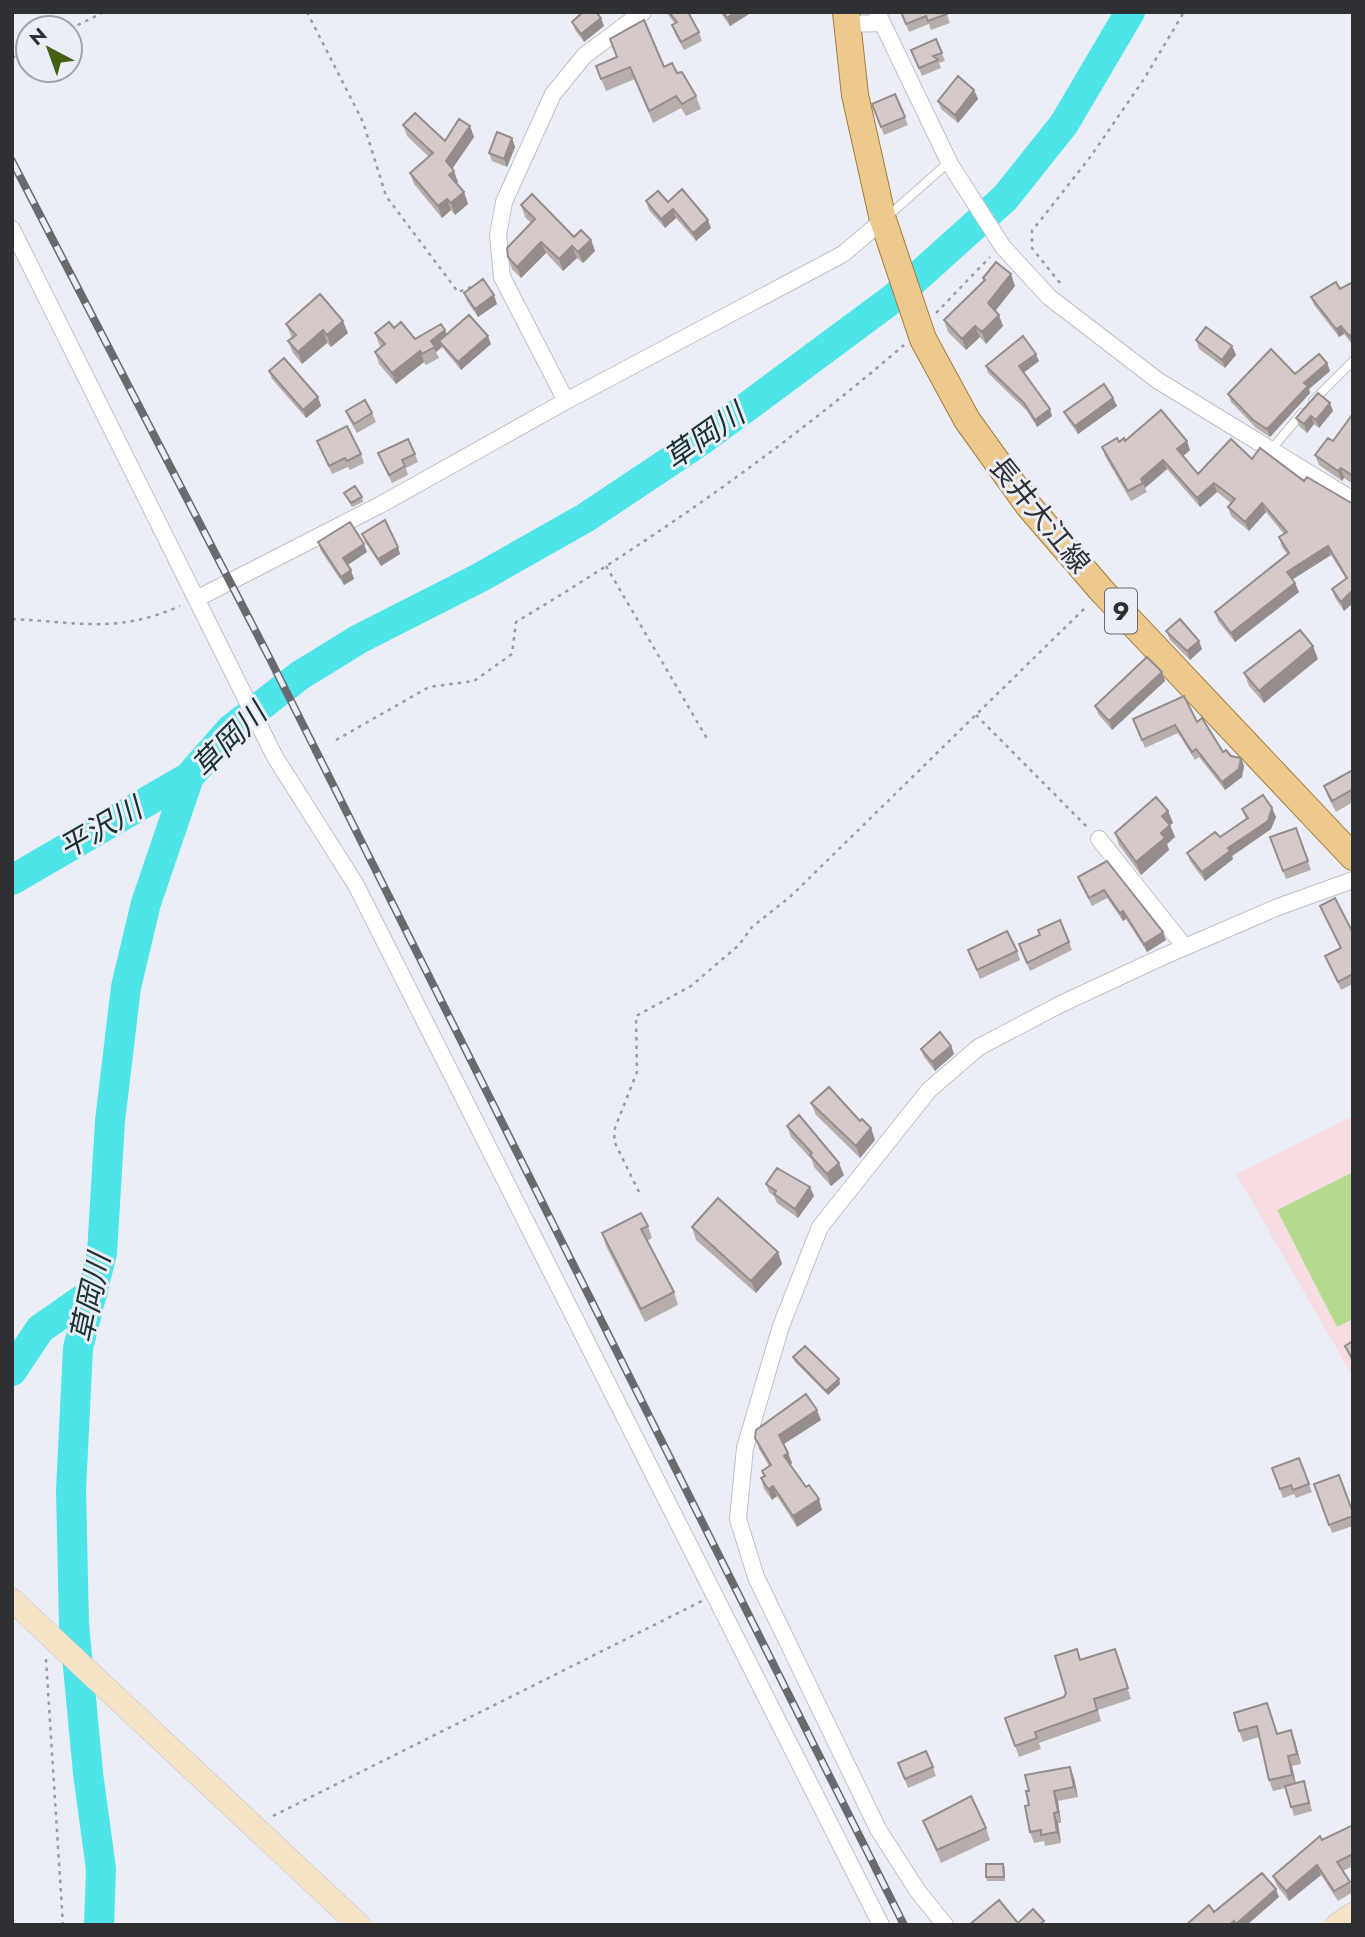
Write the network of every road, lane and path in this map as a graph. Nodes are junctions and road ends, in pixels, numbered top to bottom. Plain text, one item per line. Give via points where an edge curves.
1 (104, 12) edge
2 (307, 12) edge
3 (643, 12) edge
4 (1184, 12) edge
5 (847, 18) edge
6 (879, 18) edge
7 (84, 22) edge
8 (950, 162) junction
9 (883, 220) junction
10 (12, 229) edge
11 (1002, 246) junction
12 (502, 277) junction
13 (1062, 285) dead end
14 (922, 335) junction
15 (1353, 361) edge
16 (566, 401) junction
17 (1270, 451) junction
18 (1353, 500) edge
19 (606, 566) junction
20 (1102, 591) junction
21 (198, 598) junction
22 (12, 619) edge
23 (976, 715) junction
24 (336, 740) dead end
25 (709, 742) dead end
26 (1099, 839) joint
27 (1353, 856) edge
28 (1353, 880) edge
29 (1185, 947) junction
30 (639, 1192) dead end
31 (717, 1594) junction
32 (12, 1600) edge
33 (41, 1649) dead end
34 (254, 1826) junction
35 (63, 1925) edge
36 (359, 1925) edge
37 (881, 1925) edge
38 (945, 1925) edge

1 - 7 path
2 - 12 path via 363,122 386,196 458,292
3 - 12 street via 585,55 553,94 504,202 498,234
4 - 13 path via 1107,134 1032,231 1032,248
5 - 6 street
5 - 9 main road, 9 via 855,95
6 - 8 street
8 - 9 lane
8 - 11 street
9 - 14 main road, 長井大江線 / 9
9 - 16 street via 843,254
10 - 21 street
11 - 14 path
11 - 17 street via 1048,296 1111,348
12 - 16 street
14 - 19 path via 729,484
14 - 20 main road, 長井大江線 / 9 via 967,421 1028,505
15 - 17 lane
16 - 21 street via 380,505
17 - 18 street
19 - 24 path via 516,622 512,654 474,681 429,687
19 - 25 path
20 - 23 path
20 - 27 main road, 長井大江線 / 9
21 - 22 path via 157,616 110,626
21 - 31 street via 275,757 356,885
23 - 26 path
23 - 30 path via 791,896 752,927 739,945 691,986 636,1016 637,1072 614,1142
26 - 29 street
28 - 29 street
29 - 38 street via 979,1046 929,1090 820,1227 781,1326 744,1448 738,1520 756,1577 878,1829
31 - 34 path
31 - 37 street
32 - 34 street
33 - 35 path via 47,1661
34 - 36 street

